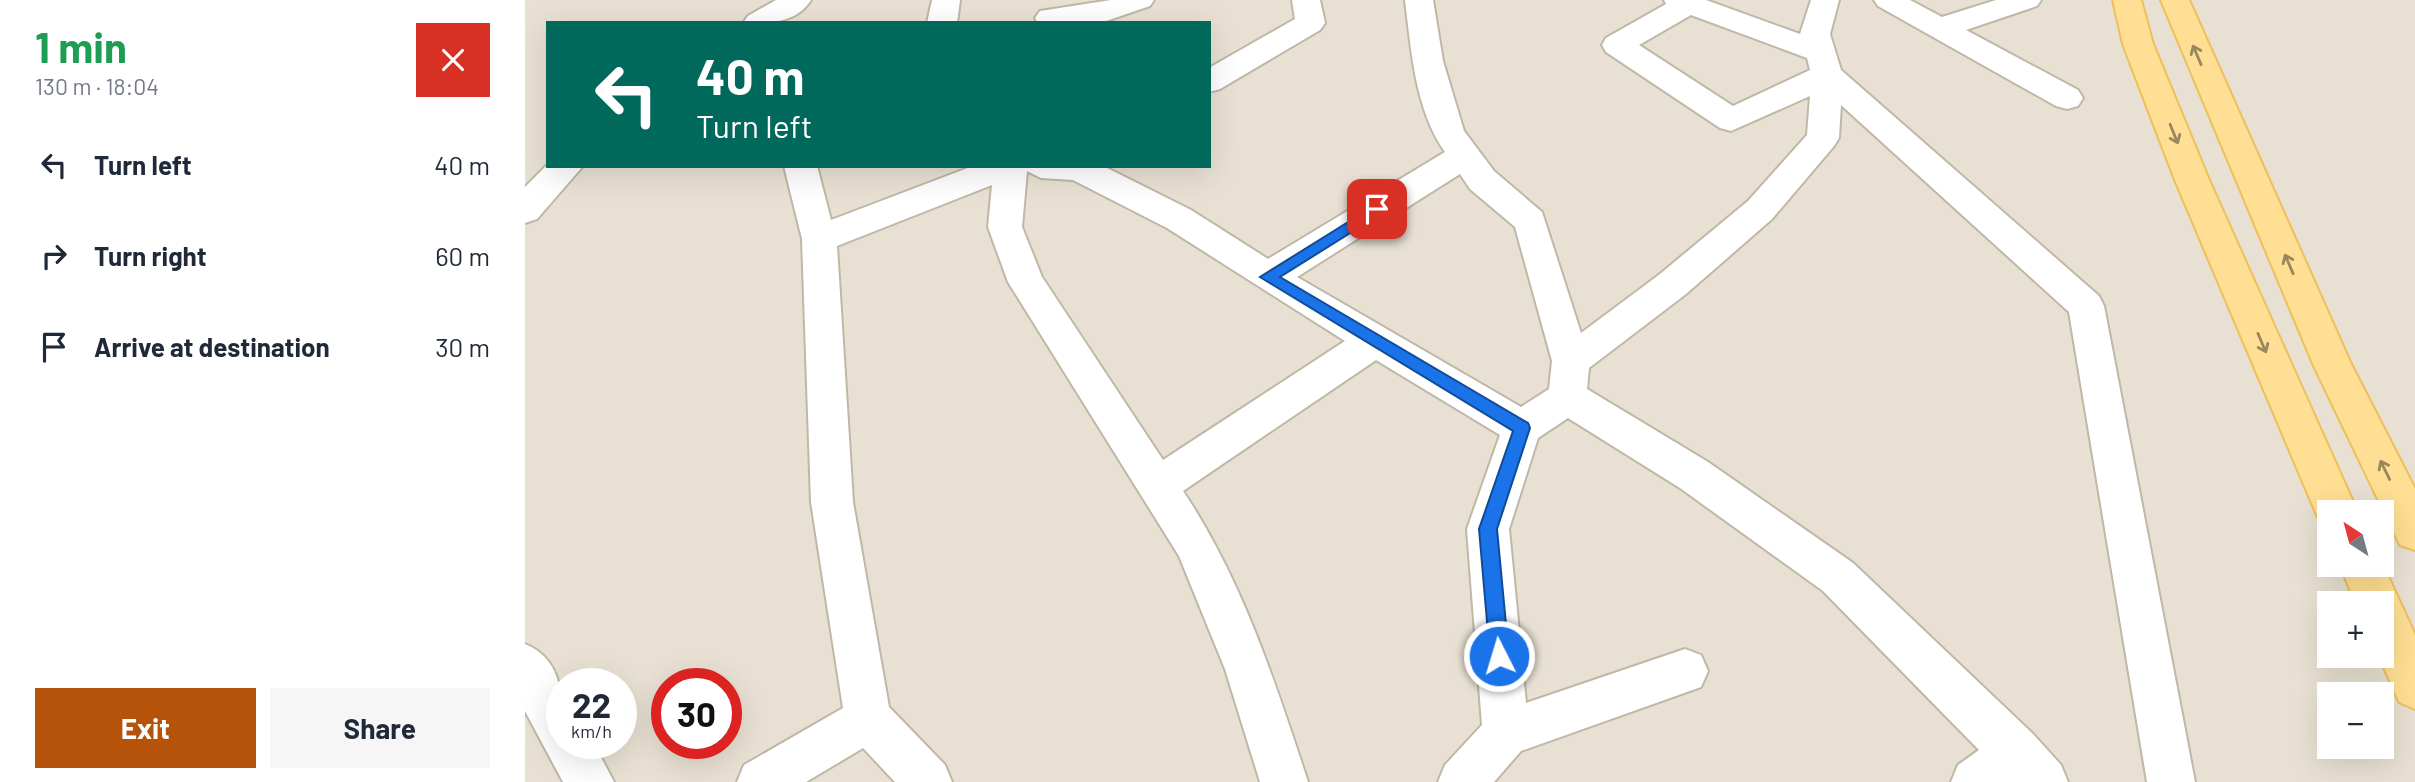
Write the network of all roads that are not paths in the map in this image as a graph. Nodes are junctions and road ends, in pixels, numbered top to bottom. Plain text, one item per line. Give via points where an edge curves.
1 (797, 0) edge
2 (946, 0) edge
3 (1140, 0) edge
4 (1306, 0) edge
5 (1419, 0) edge
6 (1825, 0) edge
7 (1888, 0) edge
8 (2027, 0) edge
9 (2127, 0) edge
10 (2175, 0) edge
11 (1682, 2) edge
12 (1051, 14) edge
13 (761, 21) edge
14 (942, 21) edge
15 (1940, 27) junction
16 (1824, 64) junction
17 (1211, 81) edge
18 (2067, 98) dead end
19 (1465, 155) junction
20 (565, 168) edge
21 (801, 168) edge
22 (1004, 168) edge
23 (1009, 168) edge
24 (1081, 168) edge
25 (525, 210) edge
26 (819, 239) junction
27 (1268, 277) junction
28 (1375, 341) junction
29 (1569, 379) junction
30 (1522, 428) junction
31 (1157, 486) junction
32 (2331, 500) edge
33 (2415, 531) edge
34 (2394, 639) edge
35 (525, 666) edge
36 (1685, 671) dead end
37 (2415, 686) edge
38 (546, 704) edge
39 (868, 719) junction
40 (1506, 733) junction
41 (577, 759) edge
42 (2030, 767) edge
43 (590, 782) edge
44 (761, 782) edge
45 (928, 782) edge
46 (1284, 782) edge
47 (1462, 782) edge
48 (1975, 782) edge
49 (2171, 782) edge

1 - 13 street
2 - 14 street
3 - 12 street via 1106,12
4 - 17 street via 1310,23
5 - 19 street via 1428,61 1449,134
6 - 16 street via 1815,34
7 - 15 street
8 - 15 street
9 -> 32 main road via 2138,44 2192,180
33 -> 10 main road via 2333,366
11 - 16 street
11 - 16 street via 1617,45 1731,120
15 - 18 street
16 - 29 street via 1823,138 1760,210
16 - 49 street via 2086,306
19 - 27 street
19 - 29 street via 1482,180 1530,221
20 - 25 street
21 - 26 street
22 - 26 street
23 - 31 street via 1005,227 1026,282
24 - 27 street via 1179,219
26 - 39 street via 832,502
27 - 28 street
28 - 30 street
28 - 31 street
29 - 30 street
29 - 42 street via 1838,577
30 - 40 street via 1488,529
31 - 46 street via 1195,545 1248,669
34 - 37 main road
35 - 38 street
36 - 40 street
39 - 44 street
39 - 45 street
40 - 47 street
41 - 43 street
42 - 48 street

